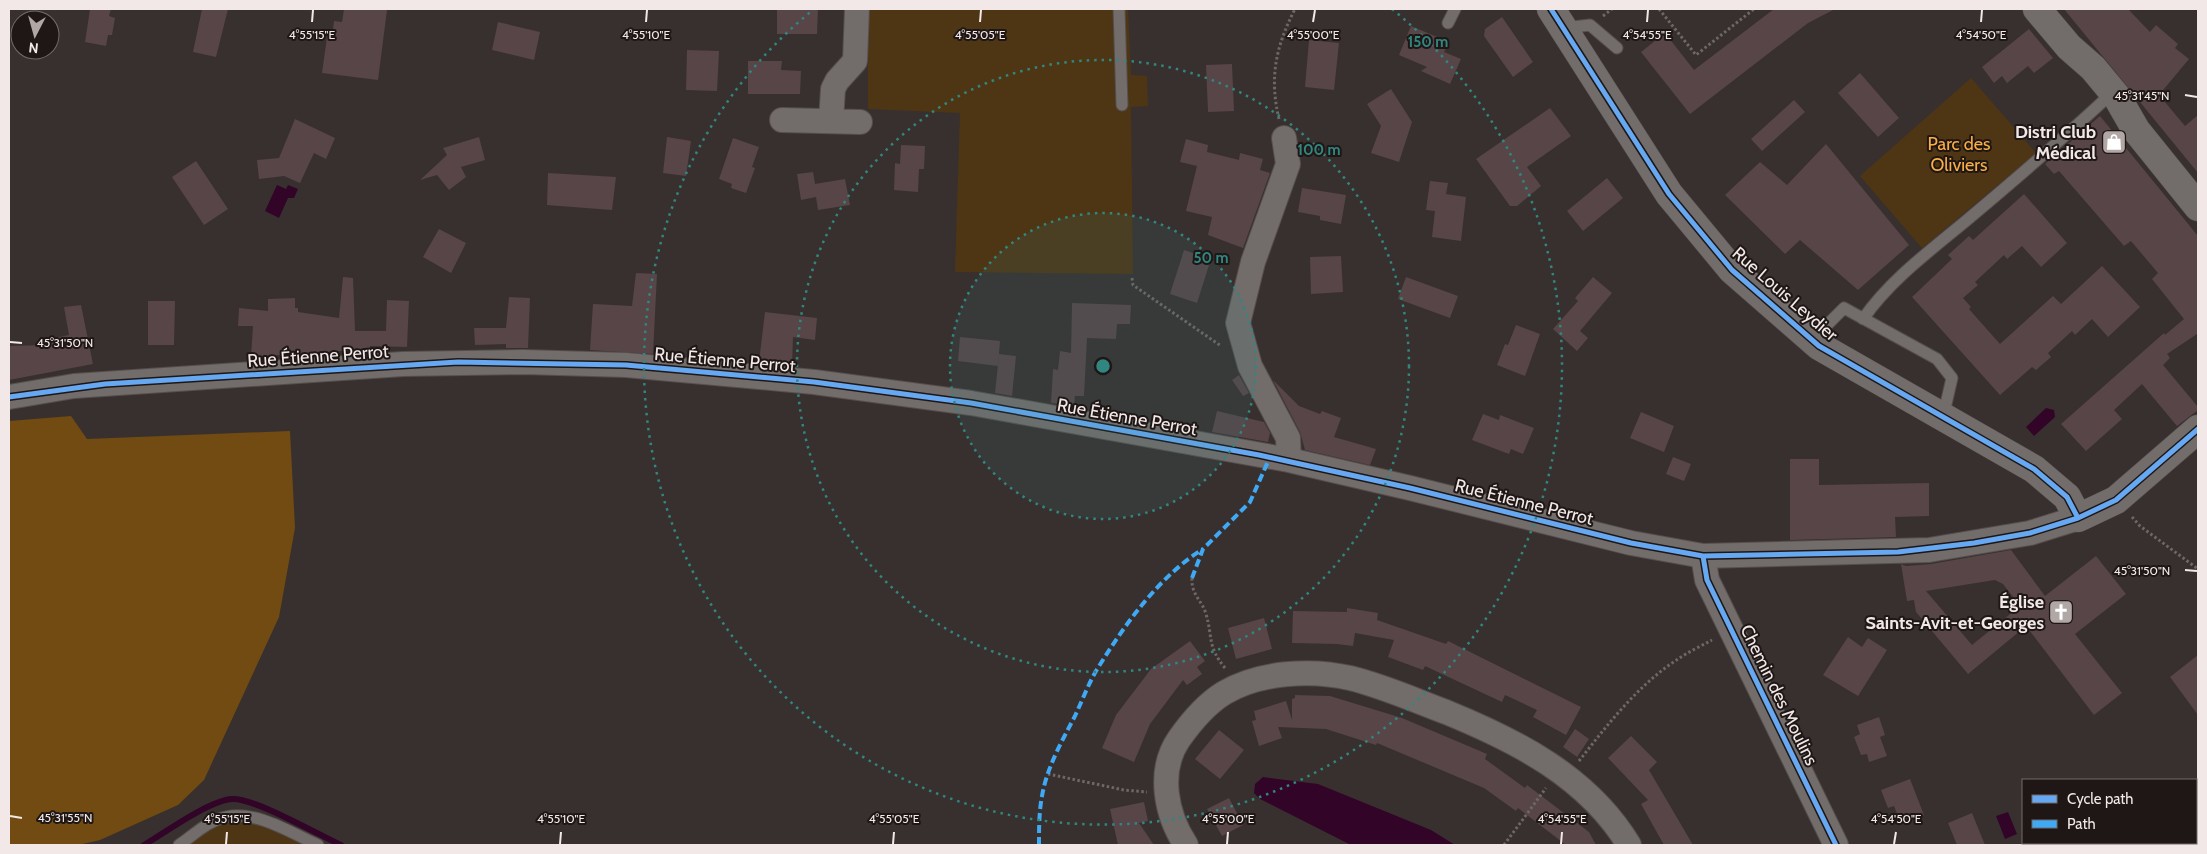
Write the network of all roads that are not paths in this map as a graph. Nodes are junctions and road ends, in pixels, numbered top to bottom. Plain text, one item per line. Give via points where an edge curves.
1 (857, 9) edge
2 (1119, 9) edge
3 (1455, 9) edge
4 (2037, 9) edge
5 (1557, 18) edge
6 (1448, 23) dead end
7 (1617, 48) dead end
8 (2113, 92) junction
9 (1122, 105) dead end
10 (782, 120) dead end
11 (831, 121) junction
12 (860, 122) dead end
13 (1284, 138) road end
14 (2198, 207) edge
15 (1863, 319) junction
16 (1812, 340) junction
17 (9, 397) edge
18 (1943, 417) junction
19 (2198, 429) edge
20 (1289, 460) junction
21 (2078, 518) junction
22 (1702, 556) junction
23 (180, 845) edge
24 (318, 845) edge
25 (1186, 845) edge
26 (1629, 845) edge
27 (1836, 845) edge

1 - 11 street via 855,61 833,89
2 - 9 lane
3 - 6 lane
4 - 8 street
5 - 7 lane via 1590,25
5 - 16 street, Rue Louis Leydier via 1669,194 1732,270
8 - 14 street via 2136,130
8 - 15 lane via 1876,300
10 - 11 street
11 - 12 street
13 - 20 street via 1288,164 1253,262 1238,323 1250,366 1288,438
15 - 16 lane via 1844,308
15 - 18 lane via 1937,359 1950,372 1952,378
16 - 18 street, Rue Louis Leydier
17 - 20 street, Rue Étienne Perrot via 74,386 403,364 523,362 626,365 896,392
18 - 21 street, Rue Louis Leydier via 2034,469 2067,497
19 - 21 street, Rue Étienne Perrot via 2116,500
20 - 22 street, Rue Étienne Perrot via 1631,543
21 - 22 street, Rue Étienne Perrot via 2030,532 1929,550
22 - 27 street, Chemin des Moulins via 1707,580
23 - 24 lane via 211,823 239,816 260,820
25 - 26 street via 1170,815 1167,790 1169,758 1176,743 1197,716 1224,693 1276,677 1301,674 1348,678 1404,695 1513,743 1566,774 1603,809

